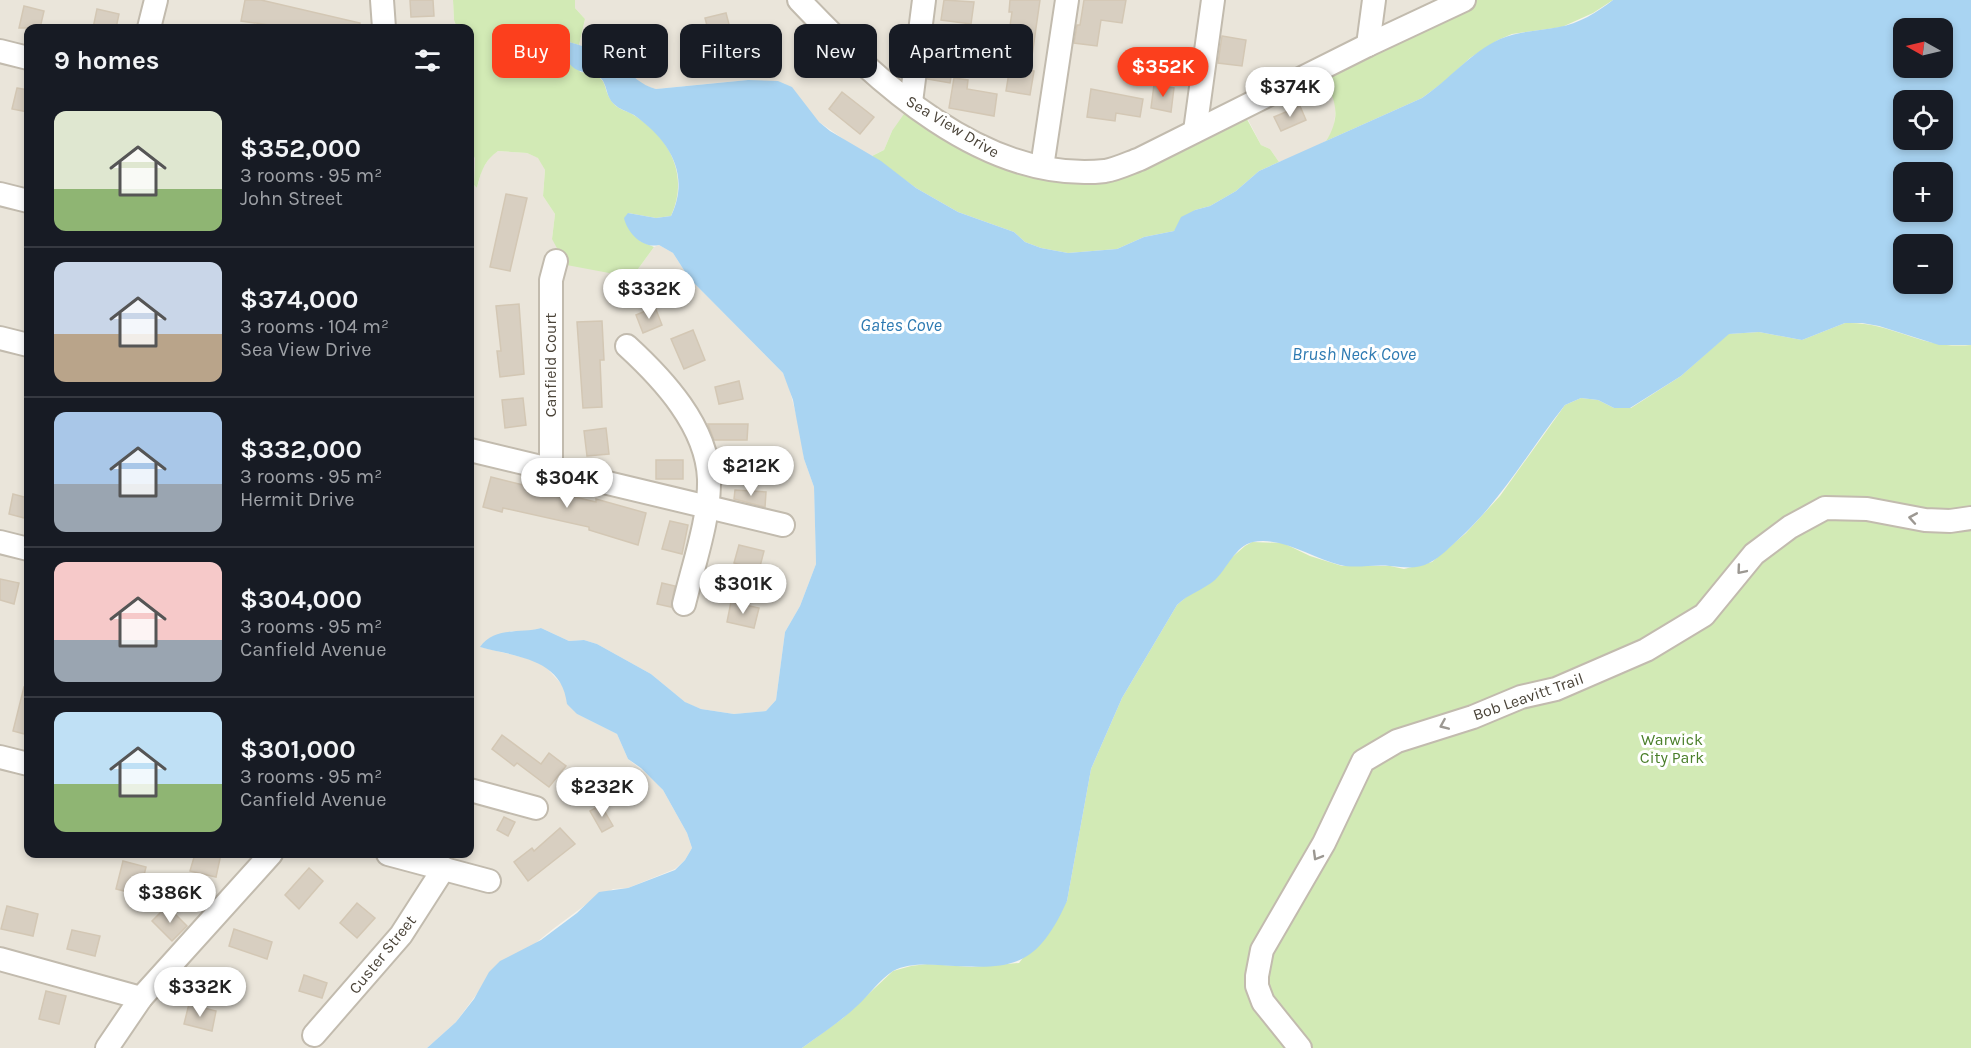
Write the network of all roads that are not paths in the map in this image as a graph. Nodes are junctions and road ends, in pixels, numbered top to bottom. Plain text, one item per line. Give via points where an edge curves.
1 (156, 0) edge
2 (382, 0) edge
3 (799, 0) edge
4 (924, 0) edge
5 (1067, 0) edge
6 (1213, 0) edge
7 (1374, 0) edge
8 (1464, 0) edge
9 (150, 24) edge
10 (384, 24) edge
11 (1368, 45) junction
12 (0, 51) edge
13 (24, 57) edge
14 (911, 102) junction
15 (1195, 131) junction
16 (1042, 168) junction
17 (0, 194) edge
18 (24, 200) edge
19 (556, 261) dead end
20 (0, 338) edge
21 (24, 344) edge
22 (627, 346) dead end
23 (474, 451) edge
24 (551, 470) junction
25 (707, 507) junction
26 (1971, 518) edge
27 (783, 525) dead end
28 (0, 542) edge
29 (24, 548) edge
30 (684, 604) dead end
31 (0, 757) edge
32 (24, 763) edge
33 (474, 791) edge
34 (536, 808) dead end
35 (267, 858) edge
36 (404, 858) edge
37 (444, 868) junction
38 (489, 881) dead end
39 (0, 959) edge
40 (141, 998) junction
41 (314, 1035) dead end
42 (107, 1048) edge
43 (1300, 1048) edge

1 - 9 street
2 - 10 street
3 - 14 street, Sea View Drive via 837,40
4 - 14 street
5 - 16 street
6 - 15 street
7 - 11 street
8 - 11 street, Sea View Drive
11 - 15 street, Sea View Drive
12 - 13 street
14 - 16 street, Sea View Drive via 982,147
15 - 16 street, Sea View Drive via 1107,171
17 - 18 street
19 - 24 street, Canfield Court via 551,280
20 - 21 street
22 - 25 street via 652,368 678,400 699,438 709,477
23 - 24 street
24 - 25 street
25 - 27 street
25 - 30 street
26 -> 43 street, Bob Leavitt Trail via 1924,520 1867,509 1826,508 1790,527 1754,554 1704,615 1646,650 1556,689 1521,697 1397,741 1364,761 1324,843 1262,950 1257,986 1263,1002
28 - 29 street
31 - 32 street
33 - 34 street
35 - 40 street
36 - 37 street
37 - 38 street
37 - 41 street, Custer Street via 401,935
39 - 40 street
40 - 42 street

